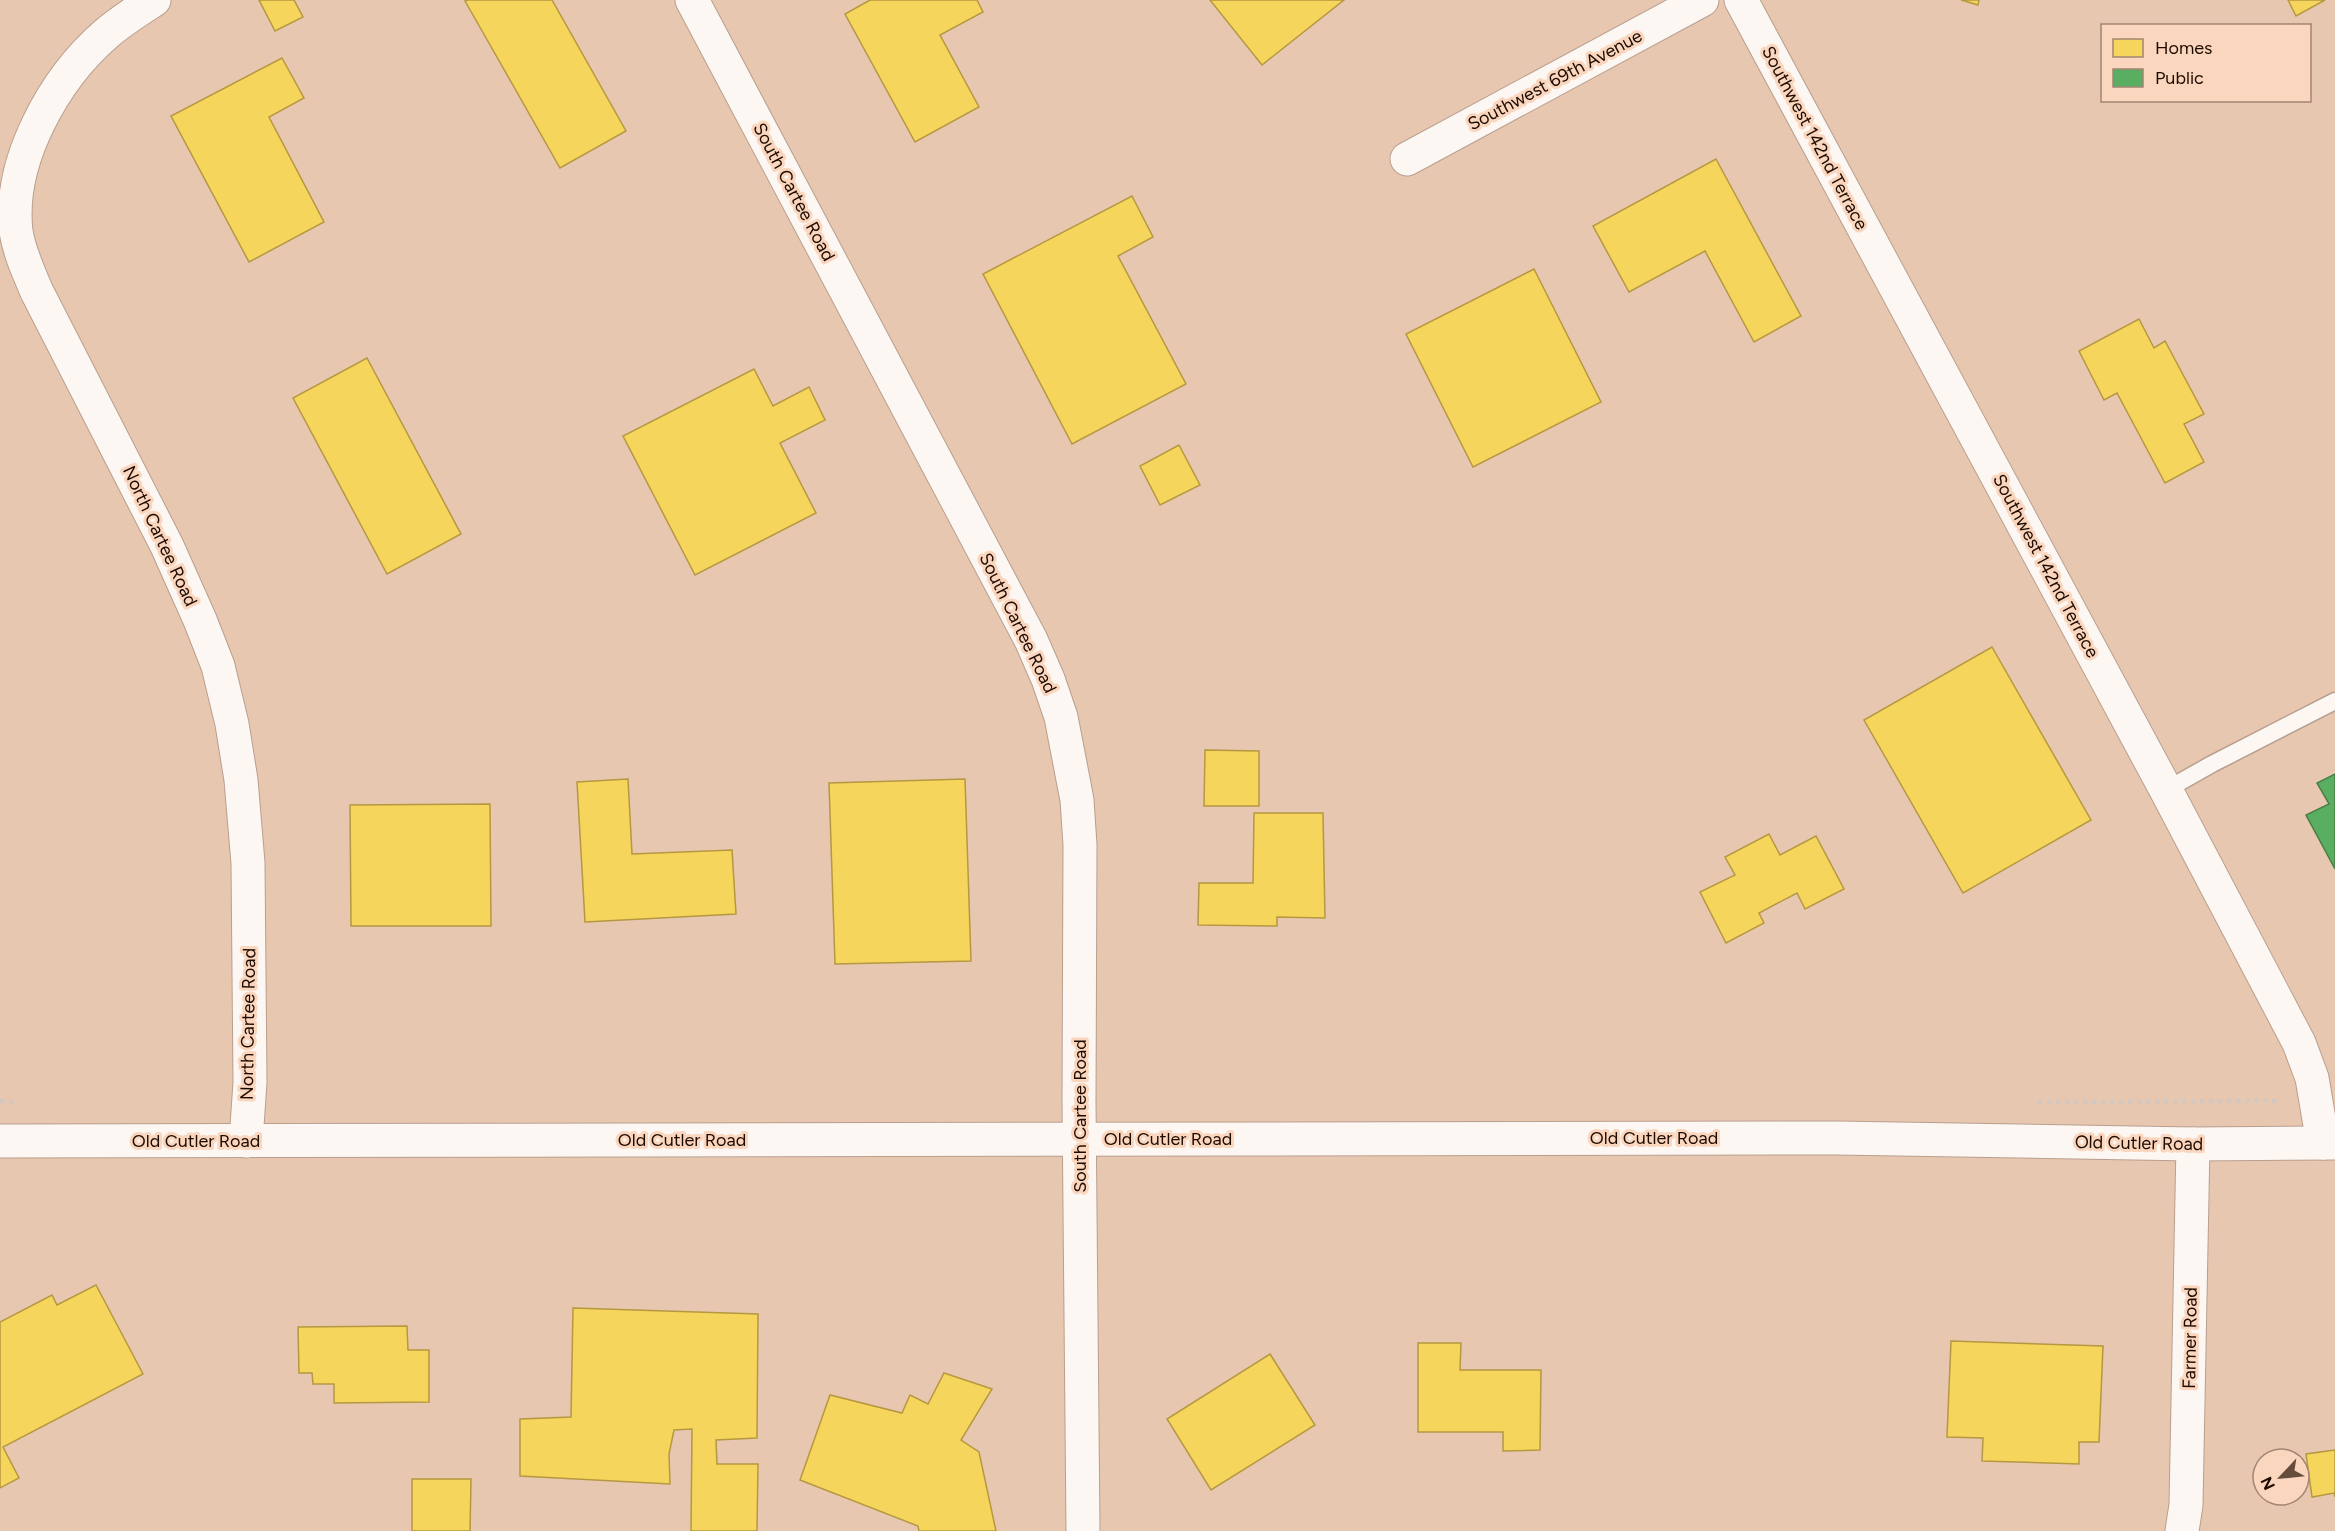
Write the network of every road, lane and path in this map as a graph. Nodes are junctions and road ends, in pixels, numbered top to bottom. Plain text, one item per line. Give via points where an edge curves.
1 (154, 0) edge
2 (692, 0) edge
3 (1702, 0) edge
4 (1741, 0) edge
5 (1407, 159) dead end
6 (2335, 701) edge
7 (2166, 790) junction
8 (1080, 1139) junction
9 (0, 1141) edge
10 (246, 1141) junction
11 (2329, 1143) edge
12 (2193, 1144) junction
13 (1083, 1531) edge
14 (2182, 1531) edge

1 - 10 street, North Cartee Road via 104,35 47,105 24,163 17,196 16,232 37,292 167,546 218,666 242,780 248,863 250,1082
2 - 8 street, South Cartee Road via 1030,640 1052,689 1070,755 1080,845
3 - 5 street, Southwest 69th Avenue
4 - 7 street, Southwest 142nd Terrace
6 - 7 lane
7 - 11 street, Southwest 142nd Terrace via 2299,1043
8 - 10 street, Old Cutler Road
8 - 12 street, Old Cutler Road via 1838,1138
8 - 13 street, South Cartee Road
9 - 10 street, Old Cutler Road
11 - 12 street, Old Cutler Road
12 - 14 street, Farmer Road via 2186,1505

